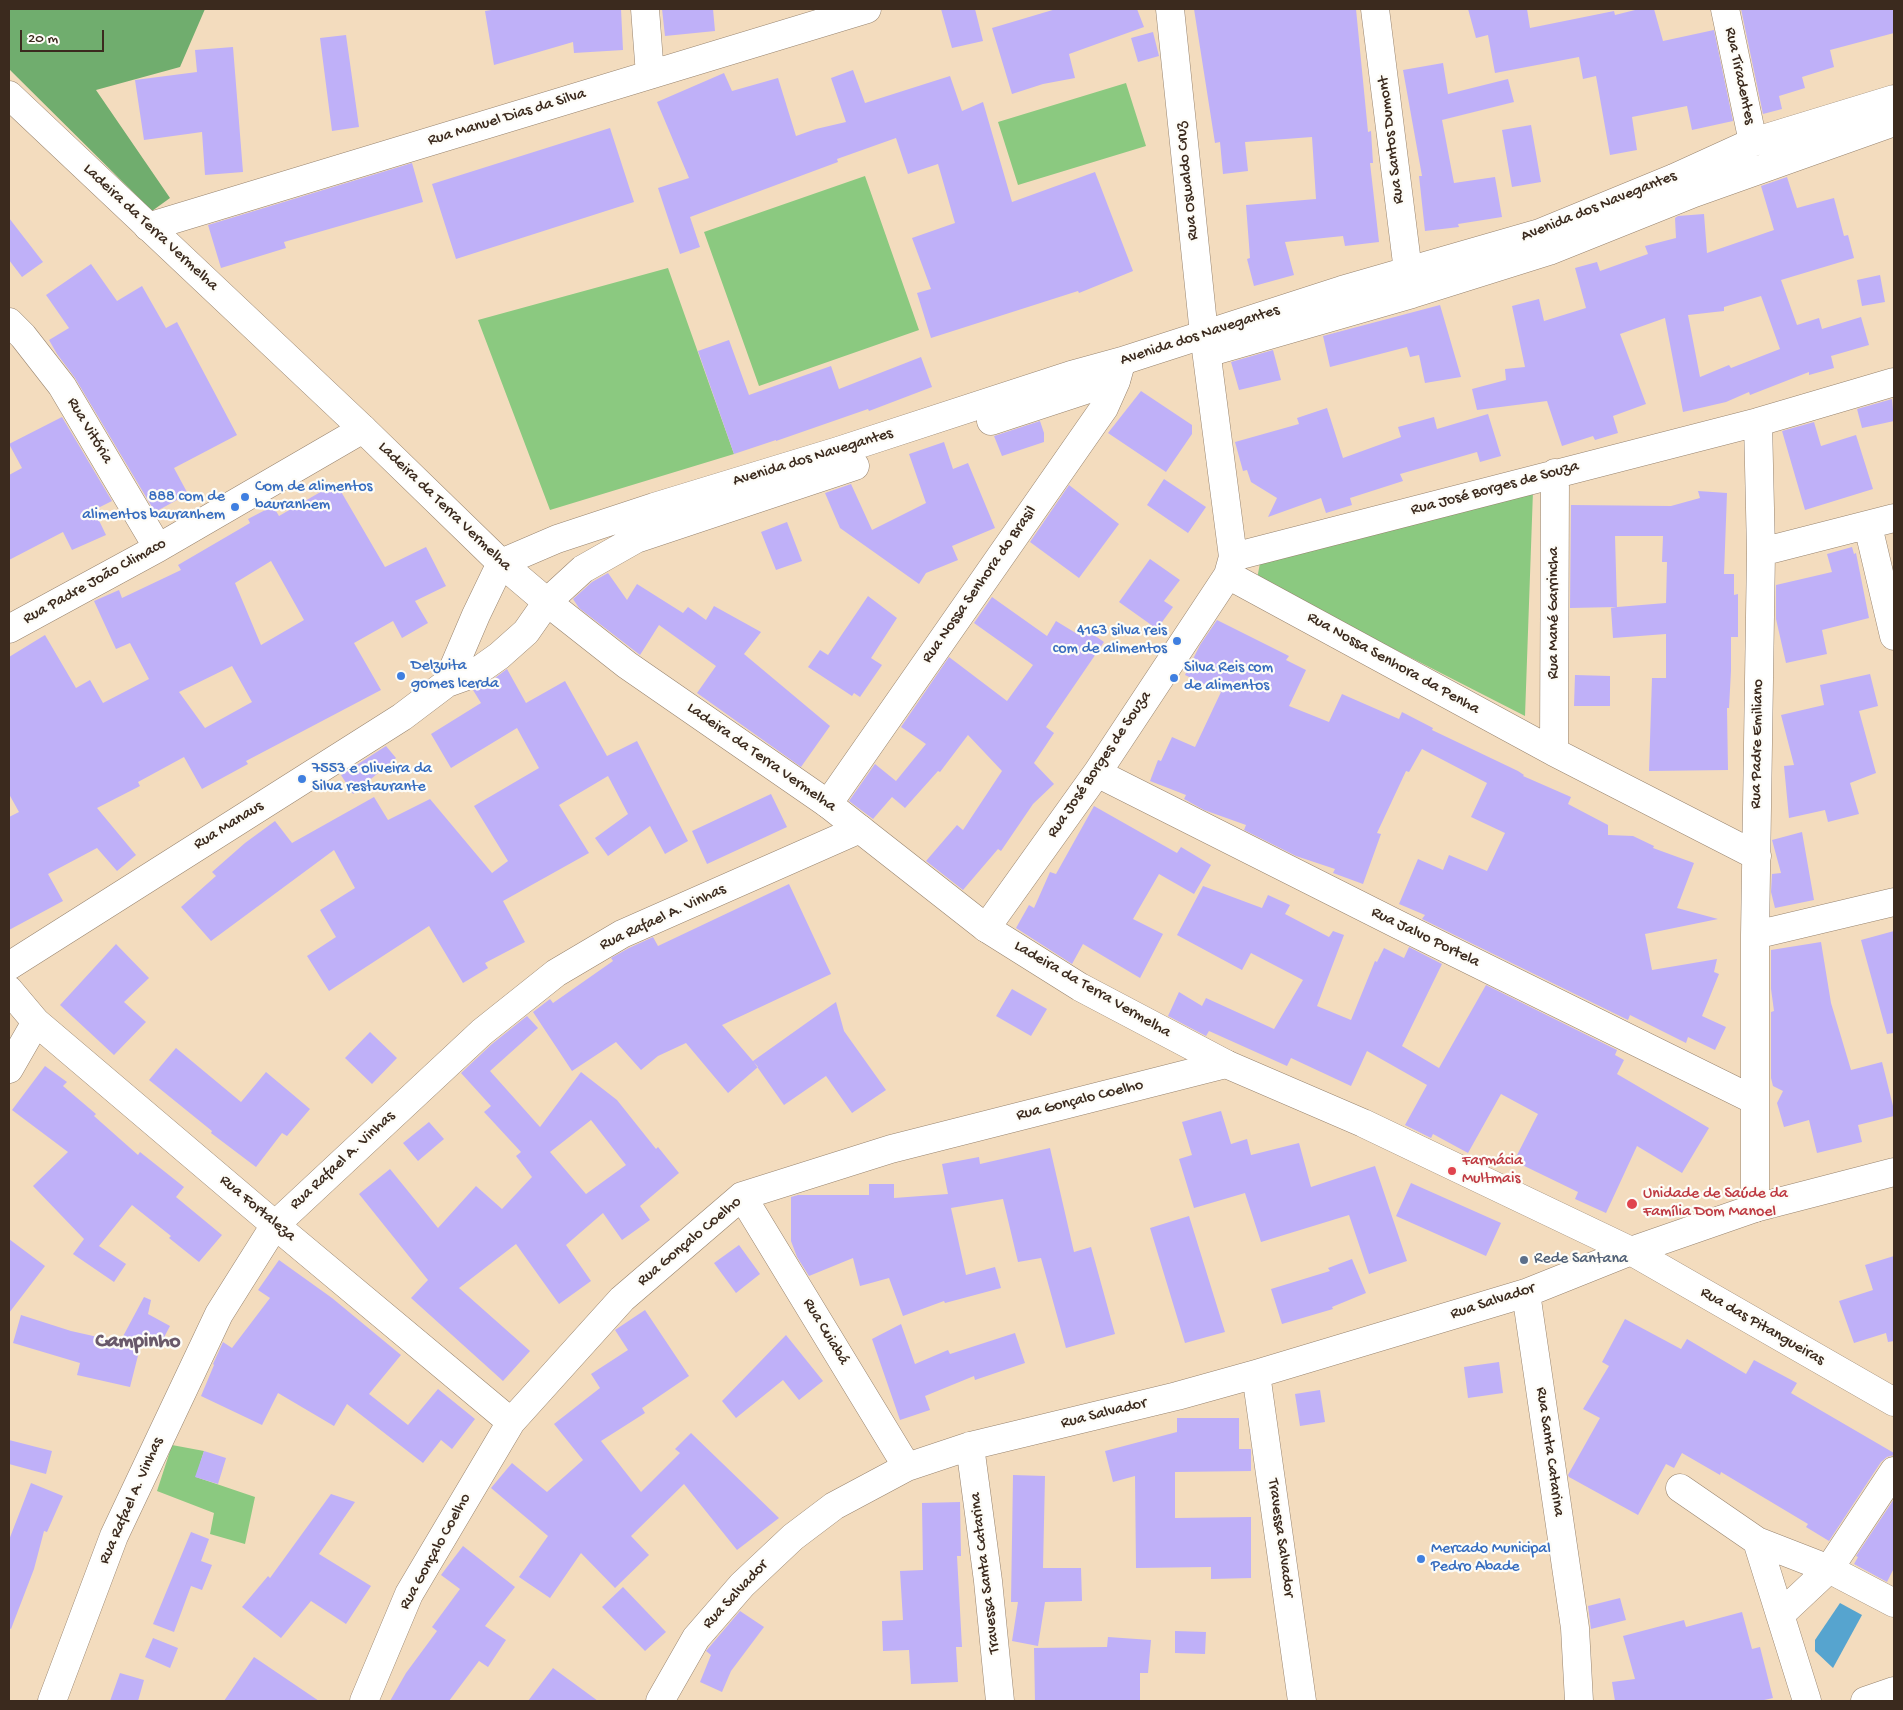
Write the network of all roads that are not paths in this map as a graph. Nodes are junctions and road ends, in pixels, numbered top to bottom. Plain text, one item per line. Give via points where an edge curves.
1 (645, 9) edge
2 (867, 9) edge
3 (1170, 9) edge
4 (1375, 9) edge
5 (1725, 9) edge
6 (650, 75) junction
7 (9, 95) edge
8 (1894, 99) edge
9 (1894, 122) edge
10 (1753, 142) junction
11 (148, 227) junction
12 (1408, 271) junction
13 (9, 322) edge
14 (1206, 343) junction
15 (1119, 371) junction
16 (1894, 382) edge
17 (1758, 422) junction
18 (363, 429) junction
19 (1555, 473) junction
20 (1894, 518) edge
21 (1868, 526) junction
22 (158, 548) junction
23 (1761, 552) junction
24 (501, 563) junction
25 (1231, 566) junction
26 (547, 602) junction
27 (9, 629) edge
28 (1894, 636) edge
29 (448, 684) junction
30 (1554, 752) junction
31 (1096, 773) junction
32 (828, 804) junction
33 (860, 829) junction
34 (1757, 856) junction
35 (1894, 902) edge
36 (986, 928) junction
37 (1755, 935) junction
38 (9, 966) edge
39 (9, 990) edge
40 (36, 1022) junction
41 (1226, 1064) junction
42 (9, 1069) edge
43 (1754, 1100) junction
44 (1894, 1172) edge
45 (742, 1196) junction
46 (1755, 1208) junction
47 (275, 1225) junction
48 (1631, 1251) junction
49 (1526, 1293) junction
50 (1256, 1374) junction
51 (1894, 1402) edge
52 (511, 1422) junction
53 (970, 1446) junction
54 (907, 1467) junction
55 (1894, 1471) edge
56 (1680, 1488) dead end
57 (1757, 1541) junction
58 (1829, 1570) junction
59 (1894, 1603) edge
60 (1780, 1615) junction
61 (1894, 1691) edge
62 (52, 1701) edge
63 (364, 1701) edge
64 (660, 1701) edge
65 (1000, 1701) edge
66 (1302, 1701) edge
67 (1578, 1701) edge
68 (1807, 1701) edge
69 (1865, 1701) edge

1 - 6 street
2 - 6 street, Rua Manuel Dias da Silva
3 - 14 street, Rua Oswaldo Cruz
4 - 12 street, Rua Santos Dumont
5 - 10 street, Rua Tiradentes
6 - 11 street, Rua Manuel Dias da Silva
7 - 11 street, Ladeira da Terra Vermelha
8 - 10 street, Avenida dos Navegantes
9 - 14 street, Avenida dos Navegantes via 1694,193 1549,251 1412,294
10 - 12 street, Avenida dos Navegantes via 1540,233
11 - 18 street, Ladeira da Terra Vermelha
12 - 14 street, Avenida dos Navegantes
13 - 22 street, Rua Vitória via 62,386
14 - 15 street, Avenida dos Navegantes
14 - 25 street
15 - 24 street, Avenida dos Navegantes via 1072,374 838,451 654,506 556,539
15 - 26 street, Avenida dos Navegantes via 636,539 583,569
15 - 32 street, Rua Nossa Senhora do Brasil via 1104,408
16 - 17 street
17 - 19 street, Rua José Borges de Souza
17 - 23 street, Rua Padre Emiliano
18 - 22 street, Rua Padre João Climaco
18 - 24 street, Ladeira da Terra Vermelha
19 - 25 street, Rua José Borges de Souza
19 - 30 street, Rua Mané Garrincha
20 - 21 street
21 - 23 street
21 - 28 street
22 - 27 street, Rua Padre João Climaco
23 - 34 street, Rua Padre Emiliano
24 - 26 street, Ladeira da Terra Vermelha
24 - 29 street
25 - 30 street, Rua Nossa Senhora da Penha
25 - 31 street, Rua José Borges de Souza
26 - 29 street, Rua Manaus via 526,632 499,656 475,673
26 - 32 street, Ladeira da Terra Vermelha via 627,665
29 - 38 street, Rua Manaus via 402,717
30 - 34 street, Rua Nossa Senhora da Penha
31 - 36 street, Rua José Borges de Souza
31 - 43 street, Rua Jalvo Portela
32 - 33 street, Ladeira da Terra Vermelha
33 - 36 street, Ladeira da Terra Vermelha
33 - 47 street, Rua Rafael A. Vinhas via 622,934 556,973 482,1032
34 - 37 street, Rua Padre Emiliano
35 - 37 street
36 - 41 street, Ladeira da Terra Vermelha via 1080,987
37 - 43 street, Rua Padre Emiliano
39 - 40 street, Rua Fortaleza
40 - 42 street
40 - 47 street, Rua Fortaleza
41 - 45 street, Rua Gonçalo Coelho via 891,1149
41 - 48 street, Ladeira da Terra Vermelha via 1363,1122
43 - 46 street, Rua Padre Emiliano
44 - 46 street, Rua Salvador
45 - 52 street, Rua Gonçalo Coelho via 622,1298
45 - 54 street, Rua Cuiabá
46 - 48 street, Rua Salvador
47 - 52 street, Rua Fortaleza
47 - 62 street, Rua Rafael A. Vinhas via 219,1314 118,1527
48 - 49 street, Rua Salvador
48 - 51 street, Rua das Pitangueiras
49 - 50 street, Rua Salvador
49 - 67 street, Rua Santa Catarina via 1575,1628
50 - 53 street, Rua Salvador
50 - 66 street, Travessa Salvador
52 - 63 street, Rua Gonçalo Coelho via 409,1594
53 - 54 street, Rua Salvador
53 - 65 street, Travessa Santa Catarina
54 - 64 street, Rua Salvador via 834,1506 787,1543 742,1585 696,1638
55 - 58 street
56 - 57 street
57 - 58 street
57 - 60 street
58 - 59 street
58 - 60 street
60 - 68 street
61 - 69 street

